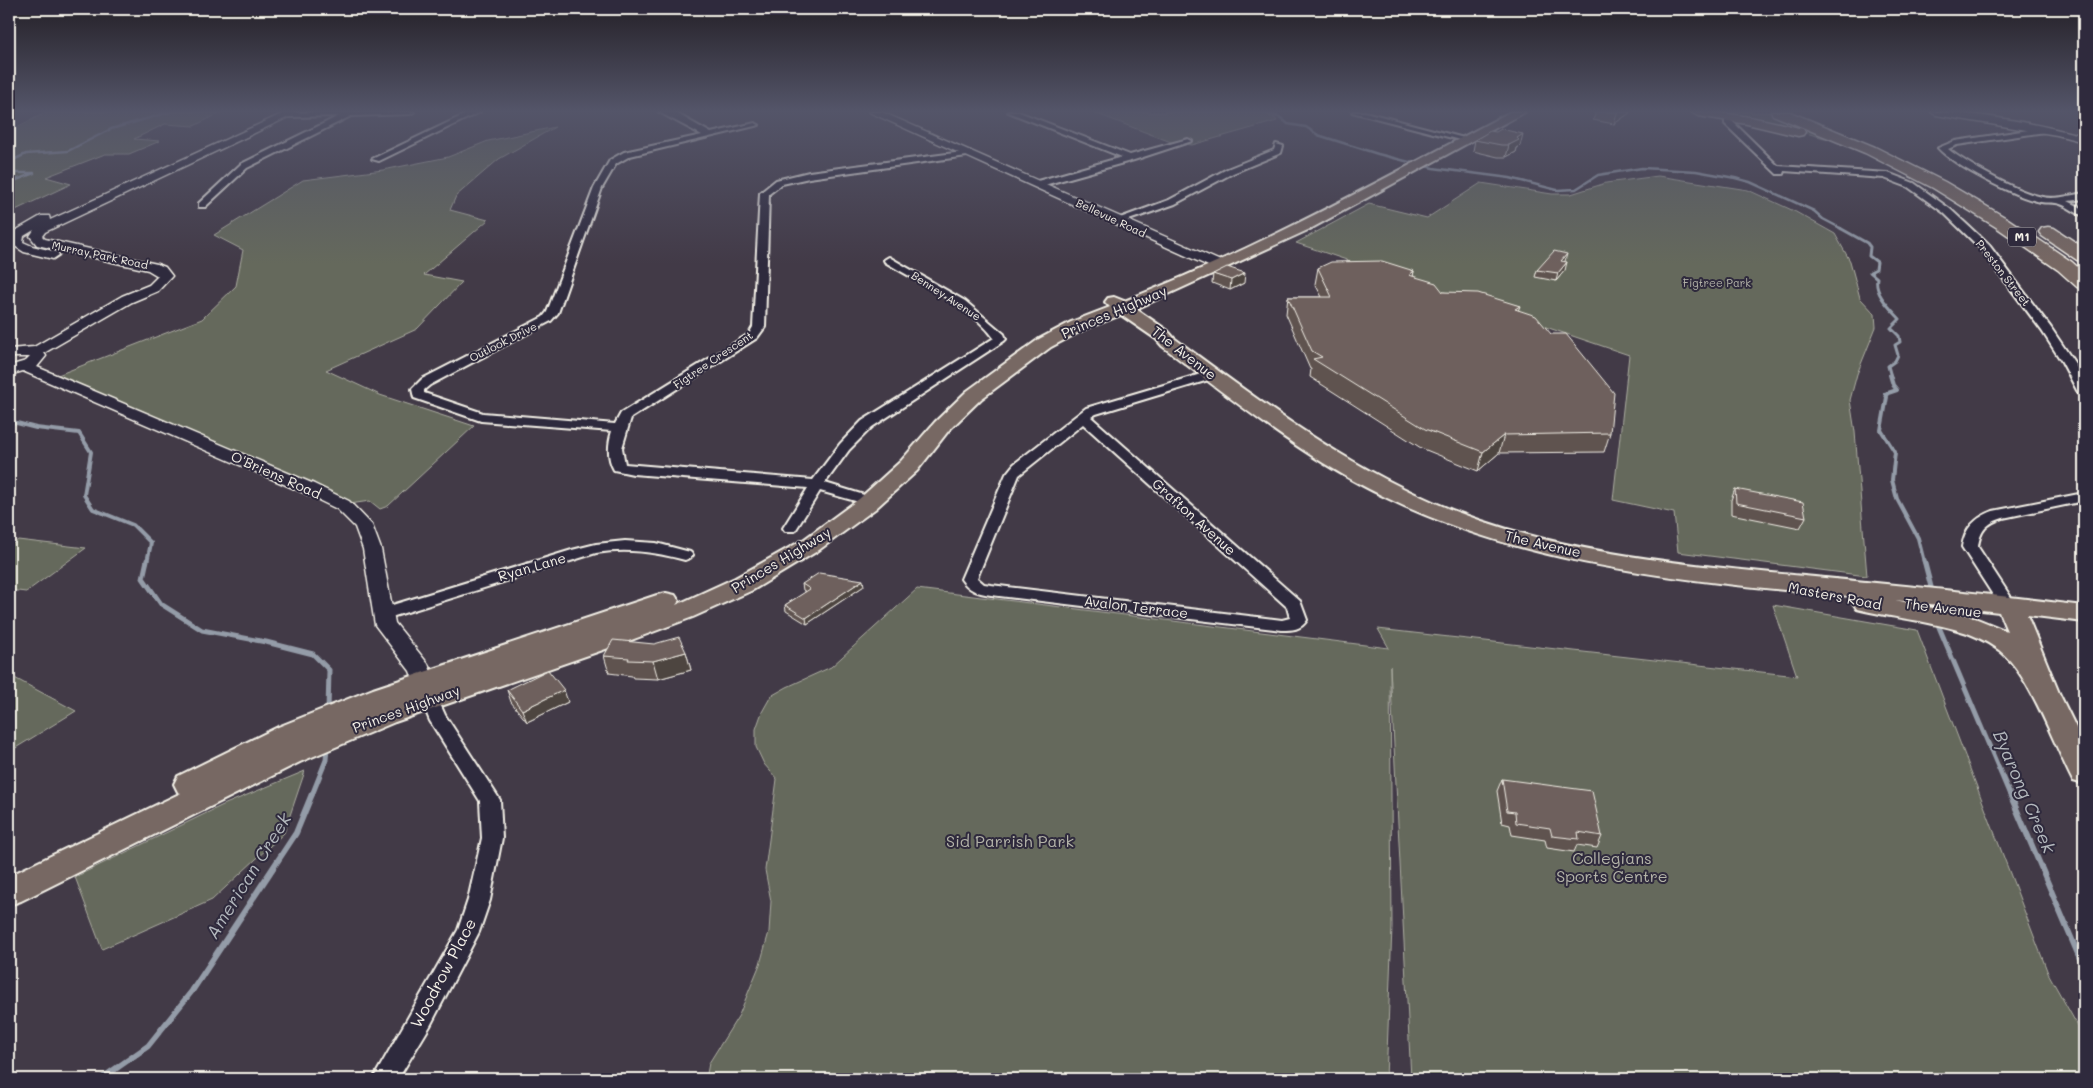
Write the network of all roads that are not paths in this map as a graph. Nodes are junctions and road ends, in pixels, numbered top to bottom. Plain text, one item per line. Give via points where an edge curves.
1 (176, 163) edge
2 (181, 163) edge
3 (251, 163) edge
4 (613, 163) edge
5 (896, 163) edge
6 (989, 163) edge
7 (1114, 163) edge
8 (1250, 163) edge
9 (1770, 163) edge
10 (1882, 163) edge
11 (1894, 163) edge
12 (1921, 163) edge
13 (1965, 163) edge
14 (1415, 164) edge
15 (1038, 184) junction
16 (1957, 196) junction
17 (2084, 196) edge
18 (2059, 200) junction
19 (202, 205) dead end
20 (2010, 210) dead end
21 (2084, 212) edge
22 (1118, 221) junction
23 (2033, 223) dead end
24 (41, 229) junction
25 (23, 231) junction
26 (2084, 256) edge
27 (889, 260) dead end
28 (1214, 264) junction
29 (2084, 282) edge
30 (1160, 293) junction
31 (127, 299) junction
32 (1122, 303) junction
33 (1152, 317) junction
34 (1000, 336) joint
35 (1168, 342) junction
36 (36, 352) junction
37 (9, 353) edge
38 (1016, 363) junction
39 (17, 369) edge
40 (1211, 375) junction
41 (2084, 393) edge
42 (1083, 418) junction
43 (618, 428) junction
44 (1355, 471) junction
45 (817, 485) junction
46 (859, 498) junction
47 (2084, 498) edge
48 (790, 528) dead end
49 (685, 555) dead end
50 (1743, 578) junction
51 (2012, 611) junction
52 (382, 614) junction
53 (2084, 614) edge
54 (1299, 620) joint
55 (2084, 626) edge
56 (427, 690) junction
57 (2045, 693) junction
58 (289, 744) junction
59 (2084, 773) edge
60 (9, 879) edge
61 (9, 891) edge
62 (385, 1079) edge

1 - 25 street
2 - 24 street, Murray Park Road
3 - 19 street
4 - 43 street, Outlook Drive via 598,188 547,319 426,382 418,389 418,395 481,417
5 - 43 street, Figtree Crescent via 778,182 765,193 760,327 753,336 626,416
6 - 15 street, Bellevue Road
7 - 15 street
8 - 22 street via 1172,202
9 - 41 street, Preston Street via 1778,170 1884,175 1911,185 1947,211 1985,248 2047,330
10 - 16 highway
11 - 16 highway, M1
12 - 20 highway, M1
13 - 18 street via 2023,194
14 - 28 main road, Princes Highway via 1305,226
15 - 22 street, Bellevue Road
16 - 29 highway, M1 via 2042,250
17 - 18 street
18 - 21 street
22 - 28 street, Bellevue Road
23 - 26 highway, M1
24 - 25 street
24 - 31 street, Murray Park Road via 36,236 41,242 146,265 163,272 164,279 155,286
25 - 31 street, Murray Park Road via 16,239 16,243 23,247 126,270 140,279
27 - 34 street, Benney Avenue via 965,306
28 - 30 main road, Princes Highway
28 - 32 main road, Princes Highway
30 - 32 main road, Princes Highway
30 - 33 main road via 1149,310
31 - 36 street, Murray Park Road
32 - 33 main road, The Avenue
32 - 35 main road, The Avenue
32 - 38 main road, Princes Highway via 1061,333
32 - 46 main road, Princes Highway via 1036,336 972,380
33 - 44 main road, The Avenue
34 - 45 street, Princes Highway via 998,342 867,424 850,440
35 - 38 main road via 1134,324 1110,322 1073,335
35 - 40 main road, The Avenue
36 - 37 street
36 - 39 street, O'Briens Road via 38,358
38 - 56 main road, Princes Highway via 959,409 909,466 867,504 810,545 744,584 617,636
39 - 52 street, O'Briens Road via 343,505 363,525 370,541
40 - 42 street via 1100,407
40 - 44 main road, The Avenue via 1298,438
42 - 54 street, Grafton Avenue via 1294,606
42 - 54 street, Avalon Terrace via 1013,474 969,579 972,584 991,590 1282,625 1292,625
43 - 45 street via 615,460 619,467
44 - 50 main road, The Avenue via 1428,508 1494,533 1576,552
45 - 46 street
45 - 48 street, Princes Highway
46 - 56 main road, Princes Highway via 790,546 736,573
47 - 51 street via 2007,512 1981,522 1971,536 1970,548
49 - 52 street, Ryan Lane via 648,546 605,547
50 - 51 main road, The Avenue via 1834,594
50 - 57 main road, Masters Road via 1933,616 1987,631 2002,638 2015,650
51 - 53 main road, The Avenue
51 - 55 main road, The Avenue
51 - 57 main road, Masters Road
52 - 56 street, O'Briens Road via 391,634 418,664
56 - 58 main road, Princes Highway
56 - 62 street, Woodrow Place via 436,716 490,800 492,838 479,900 468,932
57 - 59 main road, Masters Road
58 - 60 main road, Princes Highway
58 - 61 main road, Princes Highway

